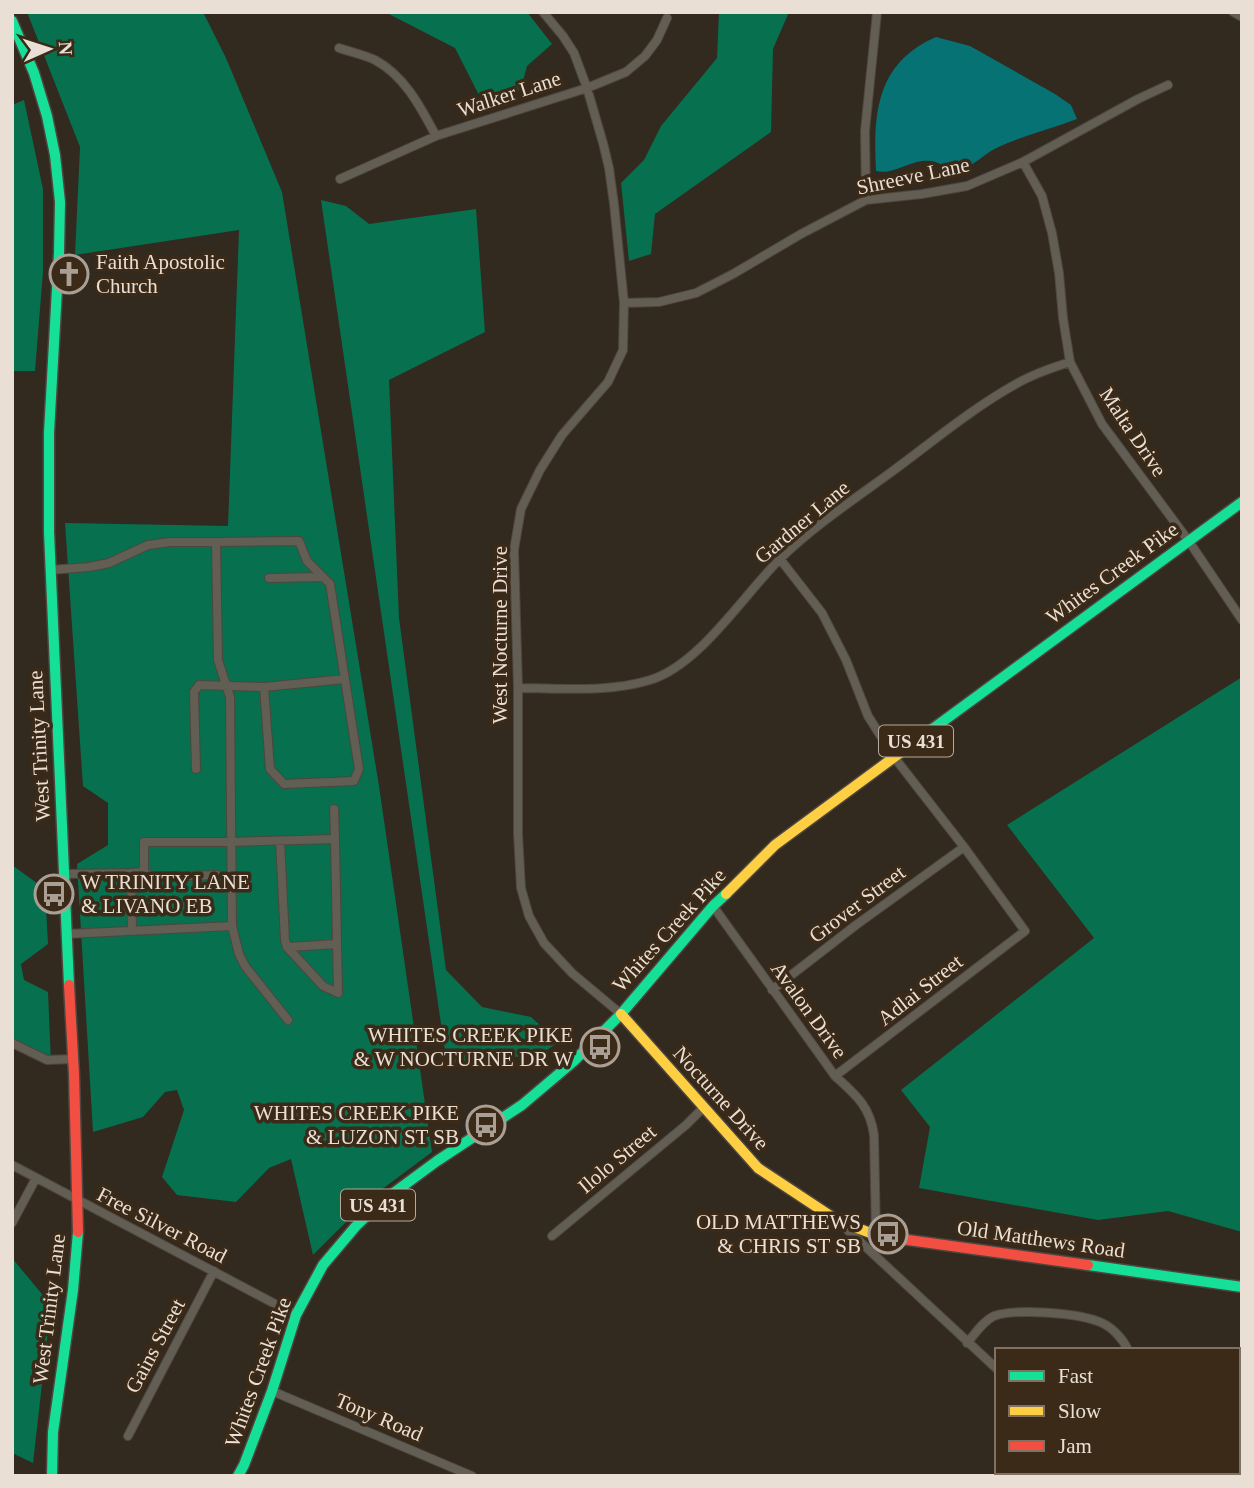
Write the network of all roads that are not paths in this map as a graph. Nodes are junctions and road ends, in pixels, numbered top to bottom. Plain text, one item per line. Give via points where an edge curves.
1 (542, 12) edge
2 (877, 12) edge
3 (1233, 12) edge
4 (1242, 17) edge
5 (667, 18) dead end
6 (12, 21) edge
7 (339, 48) dead end
8 (1168, 85) dead end
9 (587, 88) junction
10 (436, 136) junction
11 (1023, 162) junction
12 (340, 179) dead end
13 (866, 200) junction
14 (624, 303) junction
15 (1070, 362) junction
16 (1242, 502) edge
17 (1188, 540) junction
18 (216, 542) junction
19 (780, 559) junction
20 (50, 570) junction
21 (323, 577) junction
22 (269, 578) dead end
23 (1242, 620) edge
24 (345, 679) junction
25 (227, 687) junction
26 (264, 687) junction
27 (518, 688) junction
28 (894, 757) junction
29 (197, 769) dead end
30 (334, 809) dead end
31 (335, 839) junction
32 (280, 841) junction
33 (232, 842) junction
34 (964, 847) junction
35 (144, 872) junction
36 (131, 873) junction
37 (64, 874) junction
38 (217, 875) dead end
39 (713, 906) junction
40 (232, 926) junction
41 (132, 930) junction
42 (67, 934) junction
43 (337, 944) junction
44 (287, 947) junction
45 (772, 990) junction
46 (621, 1014) junction
47 (288, 1020) dead end
48 (12, 1043) edge
49 (74, 1059) junction
50 (835, 1076) junction
51 (703, 1108) junction
52 (12, 1165) edge
53 (36, 1178) junction
54 (78, 1201) junction
55 (838, 1221) junction
56 (12, 1223) edge
57 (552, 1236) dead end
58 (876, 1236) junction
59 (214, 1271) junction
60 (1242, 1287) edge
61 (296, 1315) junction
62 (967, 1343) junction
63 (1128, 1348) edge
64 (995, 1367) edge
65 (272, 1391) junction
66 (128, 1436) dead end
67 (52, 1476) edge
68 (238, 1476) edge
69 (472, 1476) edge

1 - 9 street, West Nocturne Drive via 574,53
2 - 13 street via 865,131
3 - 4 street
5 - 9 street, Walker Lane via 645,56 626,72
6 - 20 main road, West Trinity Lane via 47,116 60,202 50,433
7 - 10 street via 375,60 395,73
8 - 11 street, Shreeve Lane
9 - 10 street, Walker Lane
9 - 14 street, West Nocturne Drive via 609,168
10 - 12 street, Walker Lane
11 - 13 street, Shreeve Lane via 967,186
11 - 15 street, Malta Drive via 1042,196 1052,233
13 - 14 street, Shreeve Lane via 696,293 659,302
14 - 27 street, West Nocturne Drive via 623,350 608,382 562,435 522,509 514,550
15 - 17 street, Malta Drive via 1102,424
15 - 19 street, Gardner Lane via 1034,374 971,413 829,517
16 - 17 main road, Whites Creek Pike / US 431
17 - 23 street, Malta Drive
17 - 28 main road, Whites Creek Pike / US 431
18 - 20 street via 148,545 109,564
18 - 21 street via 299,541 307,561
18 - 25 street via 218,660
19 - 27 street, Gardner Lane via 696,653 652,680 613,688
19 - 28 street via 822,613 868,716
20 - 37 main road, West Trinity Lane
21 - 22 street
21 - 24 street via 330,584
24 - 26 street
24 - 26 street via 359,769 354,781 284,784 276,777 270,769
25 - 26 street
25 - 29 street via 199,685 194,692
25 - 33 street
27 - 46 street, West Nocturne Drive via 518,834 524,904 537,933 556,958
28 - 34 street
28 - 39 main road, Whites Creek Pike / US 431 via 775,845
30 - 31 street
31 - 32 street
31 - 43 street
32 - 33 street
32 - 44 street
33 - 35 street via 144,842
33 - 40 street
34 - 45 street, Grover Street
34 - 50 street, Adlai Street via 1025,931
35 - 36 street
35 - 38 street via 154,877
36 - 37 street
36 - 41 street
37 - 42 main road, West Trinity Lane
39 - 45 street, Avalon Drive
39 - 46 main road, Whites Creek Pike / US 431
40 - 41 street
40 - 47 street via 244,966
41 - 42 street
42 - 49 main road, West Trinity Lane
43 - 44 street
43 - 44 street via 338,993 323,986
45 - 50 street, Avalon Drive
46 - 51 main road, Nocturne Drive
46 - 61 main road, Whites Creek Pike / US 431 via 522,1105 380,1203 323,1265
48 - 49 street via 47,1060
49 - 54 main road, West Trinity Lane
50 - 58 street, Avalon Drive via 860,1098 872,1123
51 - 55 main road, Nocturne Drive via 758,1168
51 - 57 street, Ilolo Street
52 - 53 street, Free Silver Road
53 - 54 street, Free Silver Road
53 - 56 street
54 - 59 street, Free Silver Road
54 - 67 main road, West Trinity Lane
55 - 58 main road, Old Matthews Road
55 - 62 street
58 - 60 main road, Old Matthews Road
59 - 61 street, Free Silver Road
59 - 66 street, Gains Street
61 - 65 main road, Whites Creek Pike / US 431
62 - 63 street via 995,1316 1037,1312 1101,1322
62 - 64 street
65 - 68 main road, Whites Creek Pike / US 431
65 - 69 street, Tony Road

